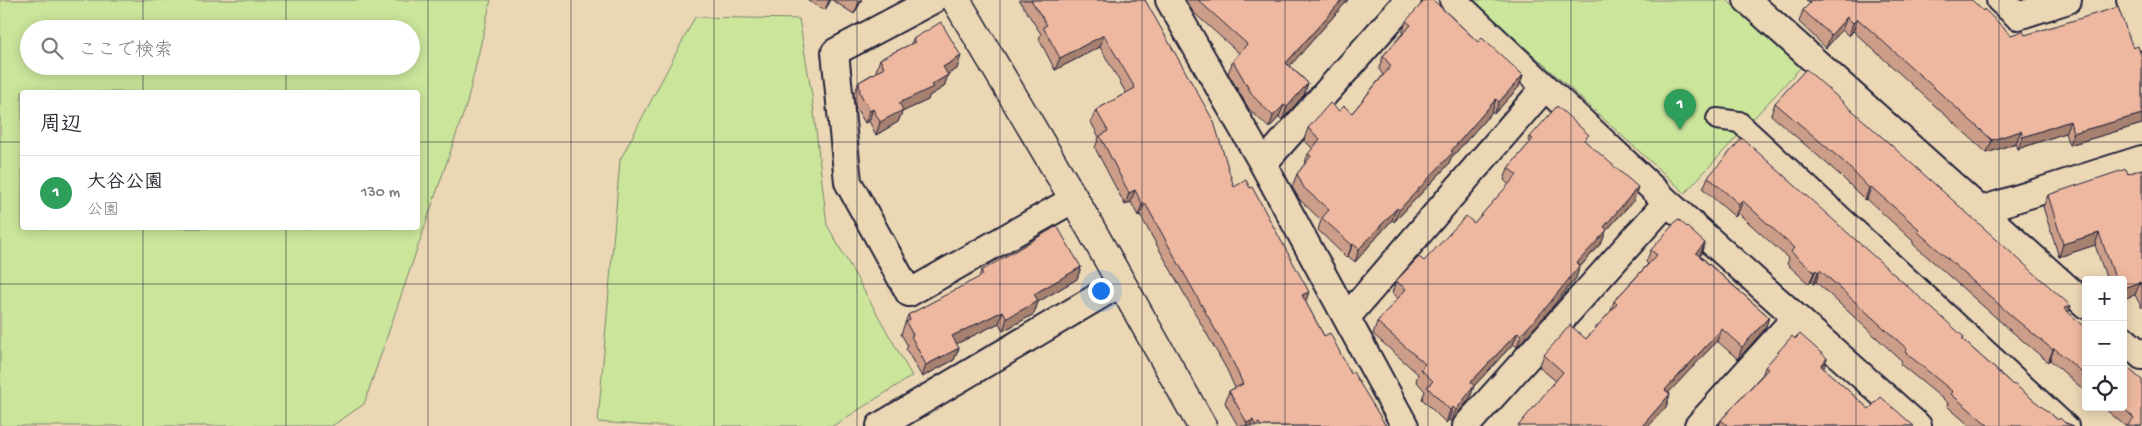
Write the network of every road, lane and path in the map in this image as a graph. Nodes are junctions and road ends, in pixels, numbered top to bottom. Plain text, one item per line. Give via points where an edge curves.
1 (933, 0) edge
2 (956, 0) edge
3 (1169, 0) edge
4 (1408, 0) edge
5 (1453, 0) edge
6 (1747, 0) edge
7 (2000, 0) edge
8 (2068, 0) edge
9 (2130, 0) edge
10 (2142, 37) edge
11 (1545, 87) junction
12 (1717, 119) dead end
13 (2142, 159) edge
14 (1264, 164) junction
15 (1074, 199) junction
16 (1667, 202) junction
17 (1981, 210) junction
18 (1121, 283) junction
19 (2082, 301) edge
20 (1348, 317) junction
21 (1796, 317) junction
22 (2127, 343) edge
23 (2142, 356) edge
24 (880, 426) edge
25 (1202, 426) edge
26 (1405, 426) edge
27 (1466, 426) edge
28 (1698, 426) edge
29 (1918, 426) edge
30 (2068, 426) edge

1 - 15 street via 835,52 848,182 910,293
2 - 15 street
3 - 14 street
4 - 14 street
5 - 11 street
6 - 17 street
7 - 8 street via 2018,16
9 - 10 street
11 - 16 street
11 - 20 street
12 - 30 street via 1739,122
13 - 17 street
14 - 20 street
15 - 18 street
16 - 21 street
16 - 27 street
17 - 19 street
18 - 24 street
18 - 25 street
20 - 26 street
21 - 28 street
21 - 29 street
22 - 23 street

